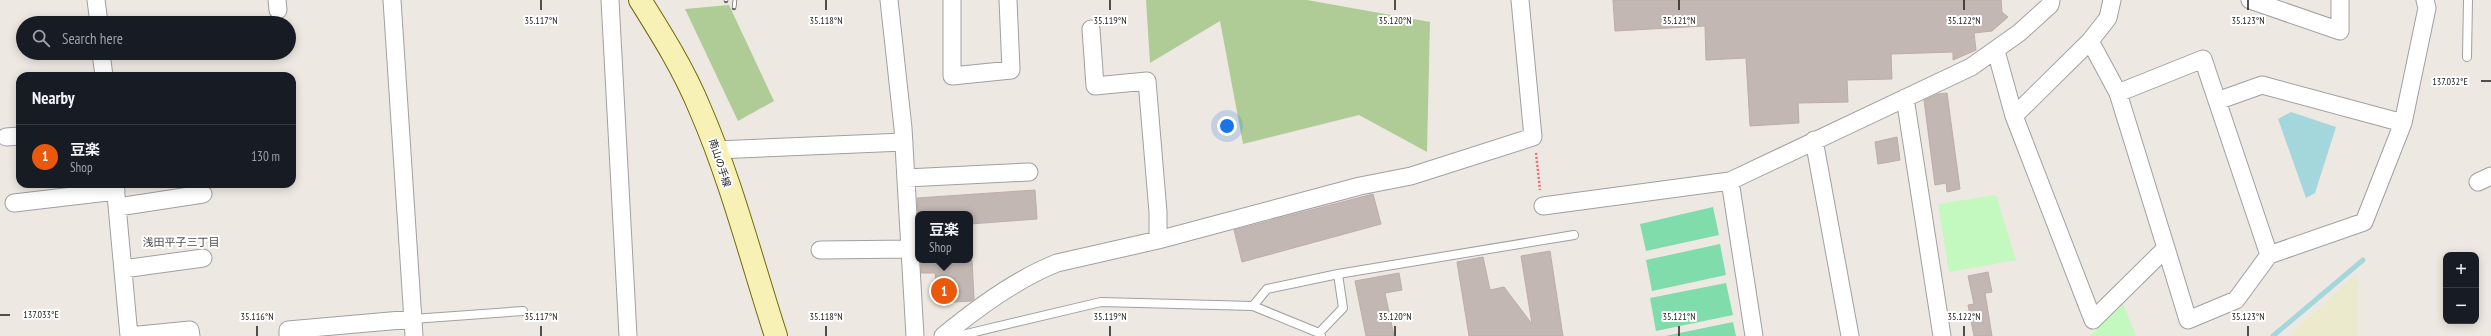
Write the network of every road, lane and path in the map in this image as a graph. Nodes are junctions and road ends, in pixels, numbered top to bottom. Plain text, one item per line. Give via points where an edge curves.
1 (96, 0) edge
2 (392, 0) edge
3 (610, 0) edge
4 (640, 0) edge
5 (889, 0) edge
6 (952, 0) edge
7 (1008, 0) edge
8 (1520, 0) edge
9 (2051, 0) edge
10 (2112, 0) edge
11 (2340, 0) edge
12 (2425, 0) edge
13 (2468, 0) edge
14 (2259, 1) edge
15 (98, 16) edge
16 (1091, 29) dead end
17 (2090, 41) junction
18 (1996, 51) junction
19 (2467, 57) dead end
20 (103, 60) edge
21 (104, 72) edge
22 (2118, 93) junction
23 (1905, 98) junction
24 (2217, 101) junction
25 (2014, 116) junction
26 (2403, 122) junction
27 (1533, 137) junction
28 (1814, 140) junction
29 (904, 142) junction
30 (716, 150) junction
31 (1029, 172) dead end
32 (906, 178) junction
33 (1730, 181) junction
34 (1540, 184) dead end
35 (184, 190) edge
36 (116, 194) edge
37 (203, 194) dead end
38 (14, 203) dead end
39 (1543, 206) dead end
40 (1574, 236) dead end
41 (1158, 240) junction
42 (2166, 248) junction
43 (911, 249) junction
44 (820, 250) dead end
45 (2270, 255) junction
46 (203, 258) dead end
47 (123, 269) junction
48 (1338, 274) junction
49 (1252, 306) junction
50 (523, 311) dead end
51 (413, 328) edge
52 (1320, 334) edge
53 (190, 336) edge
54 (288, 336) edge
55 (628, 336) edge
56 (776, 336) edge
57 (915, 336) edge
58 (943, 336) edge
59 (958, 336) edge
60 (1754, 336) edge
61 (1850, 336) edge
62 (1942, 336) edge

1 - 15 street
2 - 51 street
3 - 55 street
4 - 30 street, 南山の手線 via 670,47 700,108
5 - 29 street
6 - 7 street via 952,76 1011,70
8 - 27 street
9 - 18 street via 2038,16
10 - 17 street via 2108,18
11 - 14 street via 2340,31
12 - 26 street via 2427,8
13 - 19 lane
16 - 41 street via 1095,86 1147,81
17 - 22 street
17 - 25 street
18 - 23 street via 1971,67
18 - 25 street
20 - 21 street
22 - 24 street via 2203,59
22 - 42 street
23 - 28 street
23 - 62 street
24 - 26 street via 2262,85
24 - 45 street
25 - 42 street via 2093,320
26 - 45 street via 2364,222
27 - 34 path
27 - 41 street via 1411,176 1360,186
28 - 33 street
28 - 61 street
29 - 30 street
29 - 32 street
30 - 56 street, 南山の手線
31 - 32 street
32 - 43 street
33 - 39 street
33 - 60 street
35 - 36 street
35 - 37 street
36 - 38 street
36 - 47 street
40 - 48 lane
41 - 58 street via 1041,269 974,311
42 - 45 street via 2188,320 2236,300
43 - 44 street
43 - 57 street
46 - 47 street
47 - 53 street via 129,336 190,330
48 - 49 lane via 1267,288
48 - 52 lane via 1343,308
49 - 52 lane
49 - 59 lane via 1101,302
50 - 51 lane
51 - 54 street via 288,330

